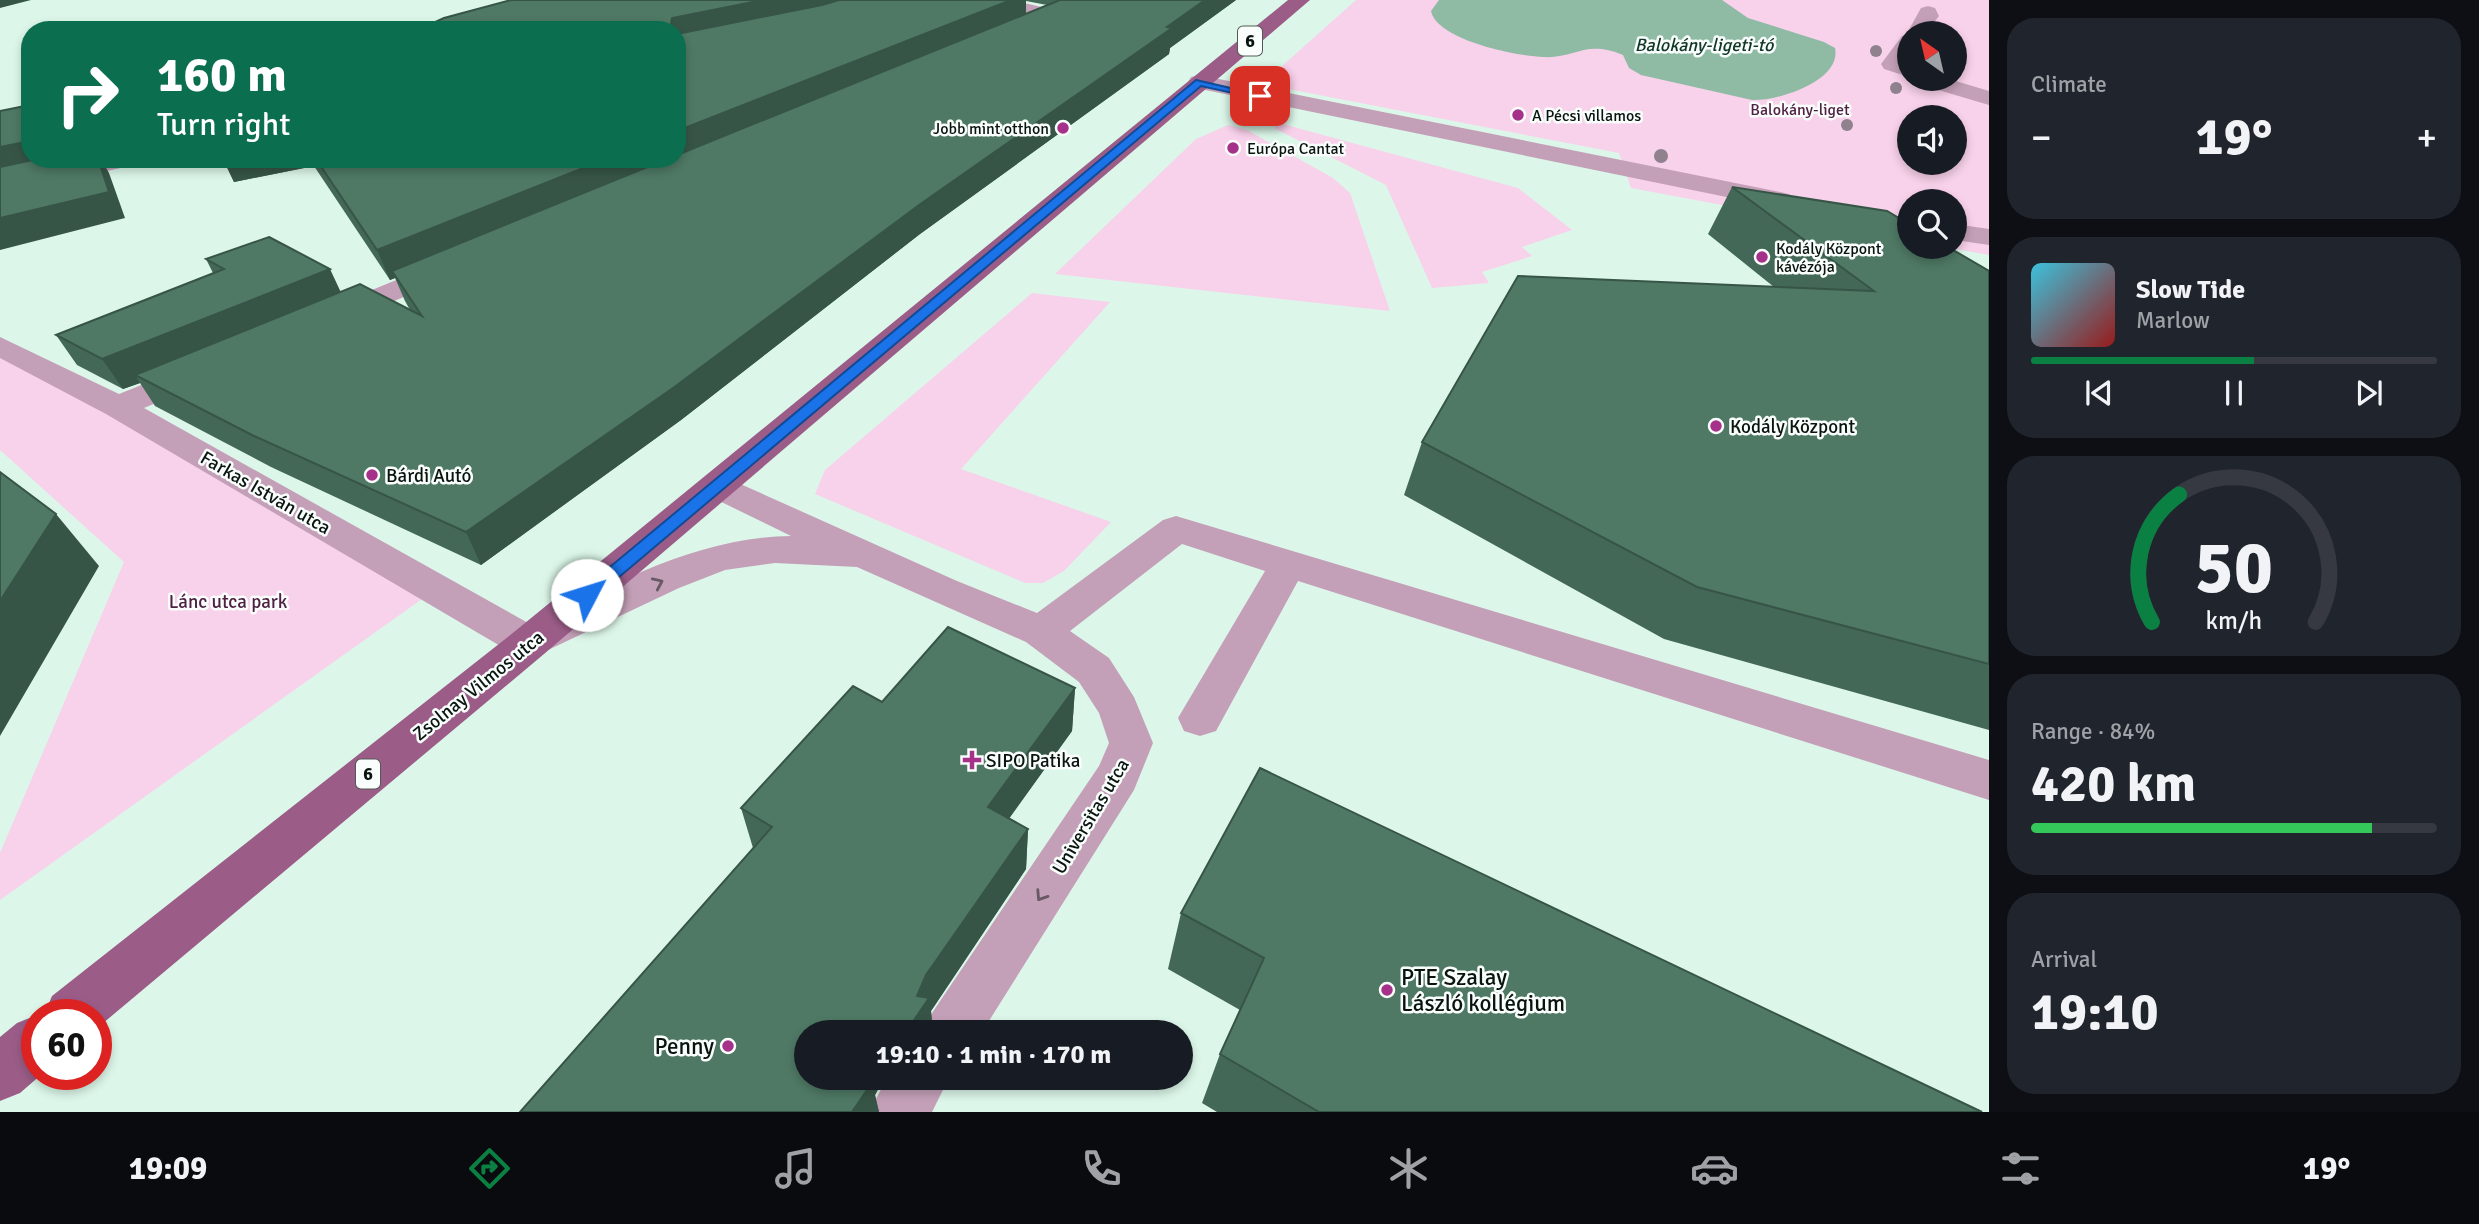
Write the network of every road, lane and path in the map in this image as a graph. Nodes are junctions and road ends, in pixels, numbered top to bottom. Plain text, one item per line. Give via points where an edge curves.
1 (950, 0) edge
2 (1300, 0) edge
3 (1928, 12) dead end
4 (1925, 21) edge
5 (1012, 33) edge
6 (1199, 82) junction
7 (1966, 91) edge
8 (1989, 98) edge
9 (87, 168) edge
10 (0, 186) edge
11 (1803, 205) edge
12 (1967, 234) edge
13 (1989, 237) edge
14 (473, 258) edge
15 (308, 327) edge
16 (0, 346) edge
17 (219, 364) edge
18 (118, 407) junction
19 (718, 486) junction
20 (864, 554) junction
21 (1289, 564) junction
22 (1041, 631) junction
23 (529, 643) junction
24 (1200, 718) dead end
25 (1989, 780) edge
26 (91, 999) edge
27 (959, 1020) edge
28 (21, 1056) edge
29 (0, 1073) edge
30 (913, 1090) edge
31 (898, 1112) edge

1 - 5 street via 1066,10
2 - 6 main road, Zsolnay Vilmos utca / 6
3 - 4 street
6 - 11 street
6 - 19 main road, Zsolnay Vilmos utca / 6
7 - 8 street
9 - 10 street
12 - 13 street
14 - 15 street
16 - 18 street, Farkas István utca
17 - 18 street
18 - 23 street, Farkas István utca
19 - 20 street, Universitas utca
19 - 23 main road, Zsolnay Vilmos utca / 6
20 - 22 street, Universitas utca
23 -> 20 street, Universitas utca via 683,572 745,552 813,548
21 - 22 street via 1176,529
21 - 24 street
21 - 25 street
22 -> 27 street, Universitas utca via 1094,670 1119,709 1131,743 1118,776
23 - 26 main road, Zsolnay Vilmos utca / 6
28 - 29 main road
30 - 31 street

